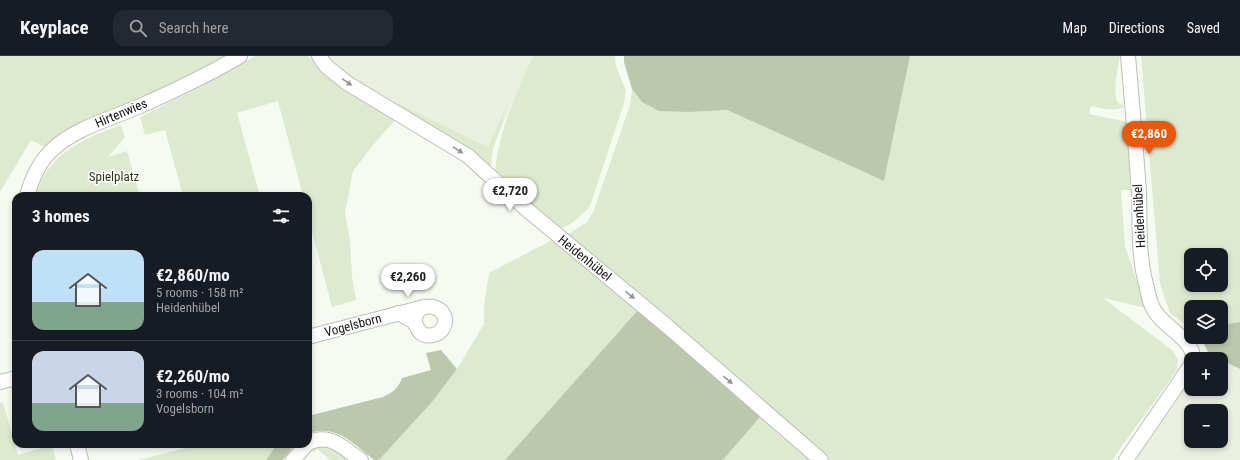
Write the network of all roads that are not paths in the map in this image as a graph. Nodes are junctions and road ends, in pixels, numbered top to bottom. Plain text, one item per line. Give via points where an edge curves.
1 (240, 56) edge
2 (319, 56) edge
3 (1128, 56) edge
4 (28, 192) edge
5 (424, 307) junction
6 (398, 313) junction
7 (415, 324) junction
8 (312, 336) edge
9 (1192, 352) edge
10 (1184, 375) edge
11 (12, 379) edge
12 (0, 382) edge
13 (312, 442) edge
14 (78, 448) edge
15 (304, 448) edge
16 (81, 460) edge
17 (293, 460) edge
18 (361, 460) edge
19 (821, 460) edge
20 (1126, 460) edge

1 - 4 street, Hirtenwies via 182,87 72,134 44,159
2 -> 19 street, Heidenhübel via 326,66 347,83 468,156 525,208 667,326
3 - 9 street, Heidenhübel via 1145,283 1155,312
5 - 6 street, Vogelsborn
5 - 7 street via 418,311
5 - 7 street, Vogelsborn via 432,306 440,310 445,323 443,328 439,333 428,335 421,332
6 - 7 street, Vogelsborn
6 - 8 street, Vogelsborn
10 - 20 street
11 - 12 street
13 - 18 street via 329,439
14 - 16 street
15 - 17 street

